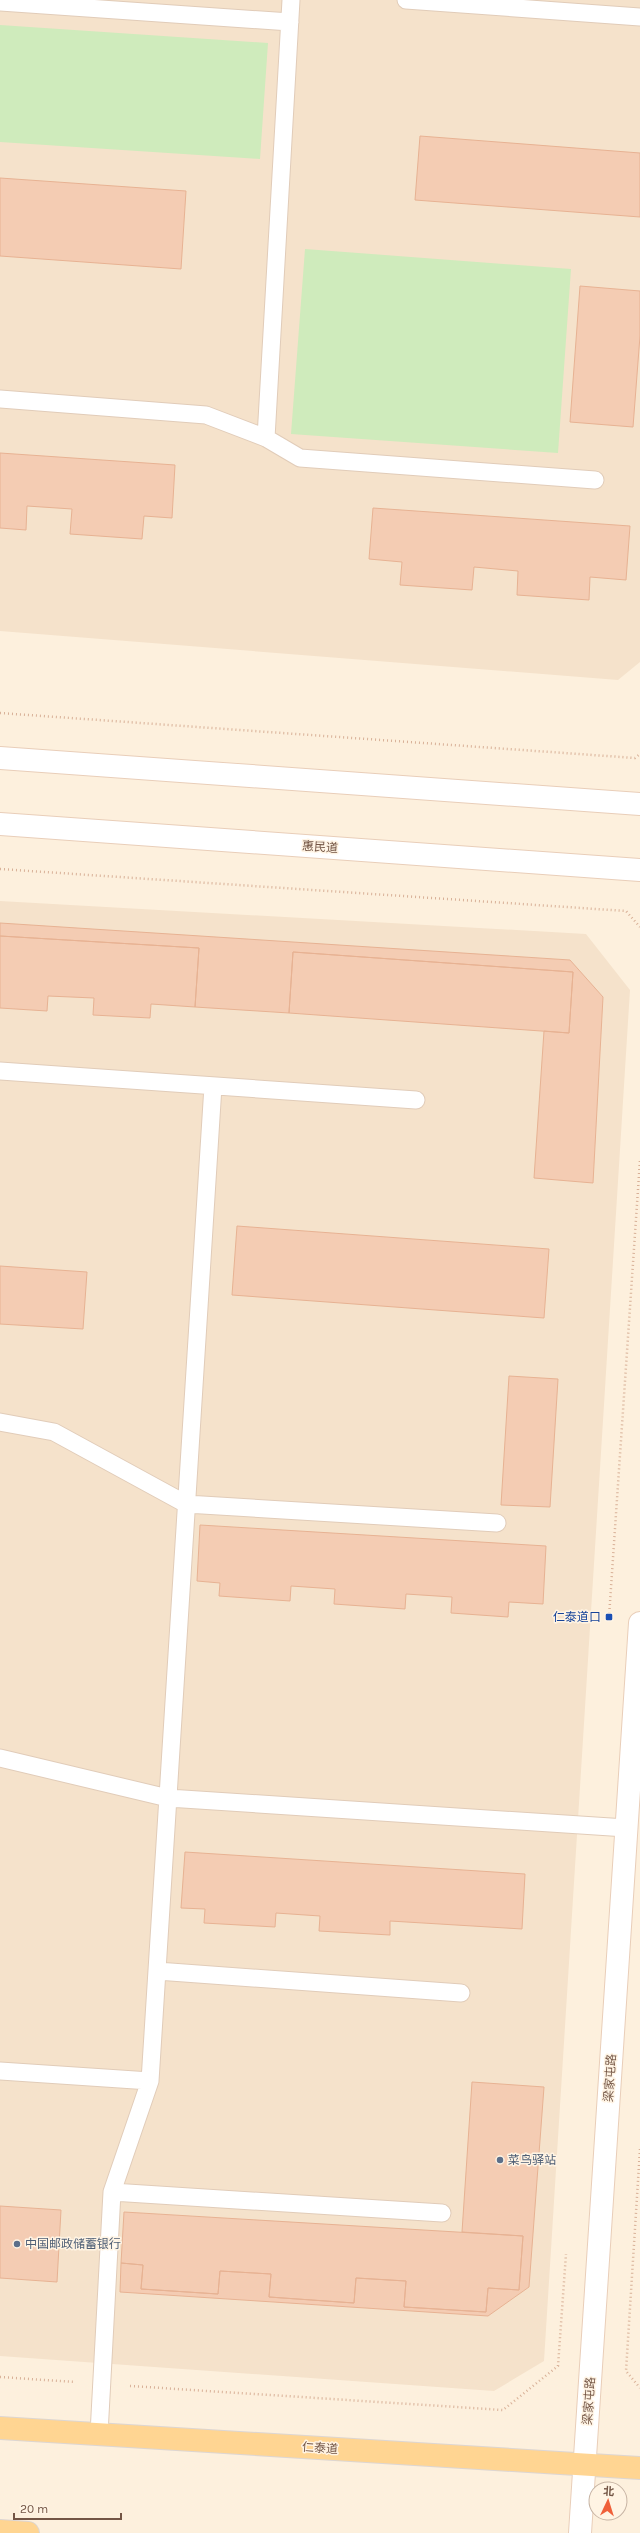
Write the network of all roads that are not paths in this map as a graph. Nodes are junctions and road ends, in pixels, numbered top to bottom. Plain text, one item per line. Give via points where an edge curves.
1 (291, 0) edge
2 (406, 0) edge
3 (0, 2) edge
4 (640, 17) edge
5 (290, 22) junction
6 (0, 399) edge
7 (266, 438) junction
8 (595, 480) dead end
9 (0, 758) edge
10 (640, 804) edge
11 (0, 824) edge
12 (640, 870) edge
13 (0, 1071) edge
14 (213, 1086) junction
15 (416, 1100) dead end
16 (0, 1422) edge
17 (186, 1504) junction
18 (497, 1523) dead end
19 (640, 1623) edge
20 (0, 1758) edge
21 (635, 1789) edge
22 (168, 1798) junction
23 (626, 1828) junction
24 (157, 1971) junction
25 (461, 1992) dead end
26 (0, 2071) edge
27 (150, 2081) junction
28 (112, 2192) junction
29 (442, 2213) dead end
30 (0, 2428) edge
31 (99, 2434) junction
32 (585, 2465) junction
33 (640, 2468) edge
34 (0, 2531) edge
35 (28, 2533) edge
36 (580, 2533) edge

1 - 5 lane
2 - 4 lane
3 - 5 lane
5 - 7 lane
6 - 7 lane via 206,415
7 - 8 lane via 300,458
9 - 10 main road
11 - 12 main road, 惠民道
13 - 14 lane
14 - 15 lane
14 - 17 lane
16 - 17 lane via 54,1432
17 - 18 lane
17 - 22 lane
19 - 21 main road, 梁家屯路
20 - 22 lane
21 - 23 main road, 梁家屯路
22 - 23 lane
22 - 24 lane
23 - 32 main road, 梁家屯路
24 - 25 lane
24 - 27 lane
26 - 27 lane
27 - 28 lane
28 - 29 lane
28 - 31 lane
30 - 31 main road, 仁泰道
31 - 32 main road, 仁泰道
32 - 33 main road, 仁泰道
32 - 36 main road, 梁家屯路
34 - 35 main road

